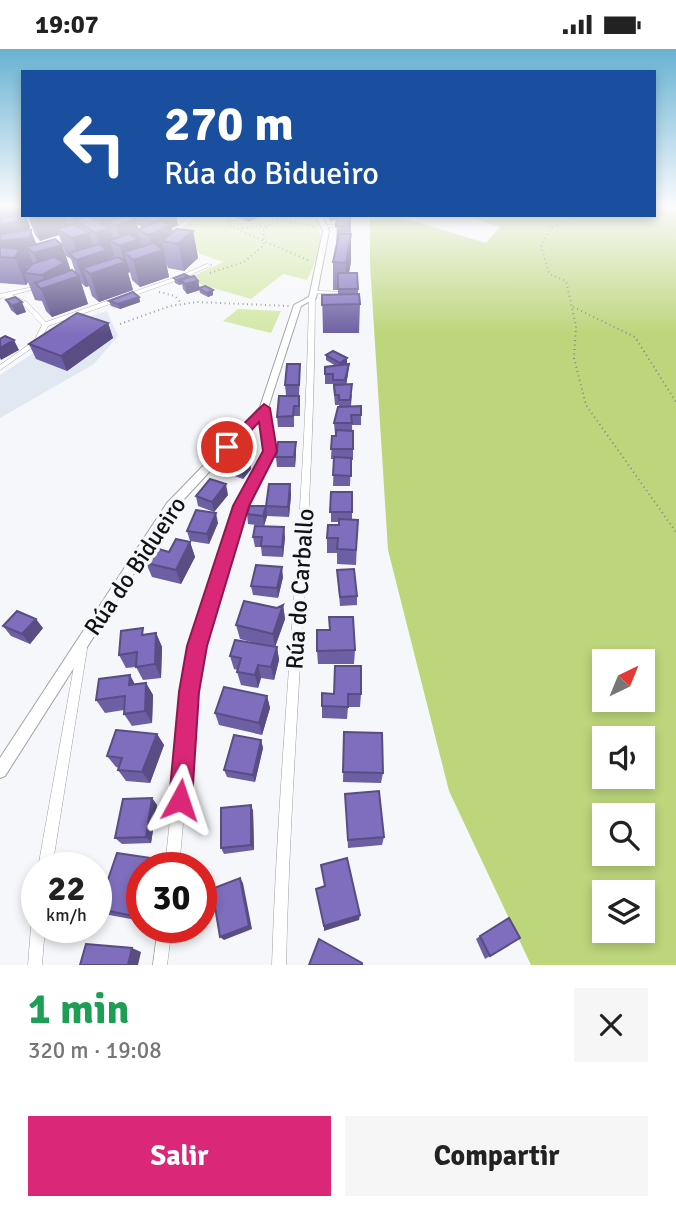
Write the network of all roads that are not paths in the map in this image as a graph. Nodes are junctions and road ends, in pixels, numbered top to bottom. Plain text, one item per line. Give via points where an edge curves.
1 (321, 250) edge
2 (209, 265) dead end
3 (48, 284) edge
4 (37, 287) junction
5 (329, 293) junction
6 (344, 293) edge
7 (312, 295) junction
8 (0, 296) edge
9 (25, 303) junction
10 (329, 305) edge
11 (45, 325) junction
12 (0, 368) edge
13 (264, 408) junction
14 (84, 643) junction
15 (0, 771) edge
16 (48, 852) edge
17 (174, 852) edge
18 (37, 943) edge
19 (163, 943) edge
20 (35, 965) edge
21 (160, 965) edge
22 (279, 965) edge

1 - 7 street, Rúa do Carballo
2 - 11 street
3 - 4 street
4 - 8 street
4 - 9 street
5 - 6 lane
5 - 7 lane
5 - 10 lane
7 - 13 street, Rúa do Bidueiro via 297,308
7 - 22 street, Rúa do Carballo via 308,468
8 - 9 street
9 - 11 street
11 - 12 street via 37,342
13 - 14 street, Rúa do Bidueiro via 171,506
13 - 17 street via 270,451 241,506 197,646
14 - 15 street, Rúa do Bidueiro
14 - 16 street
18 - 20 street
19 - 21 street

